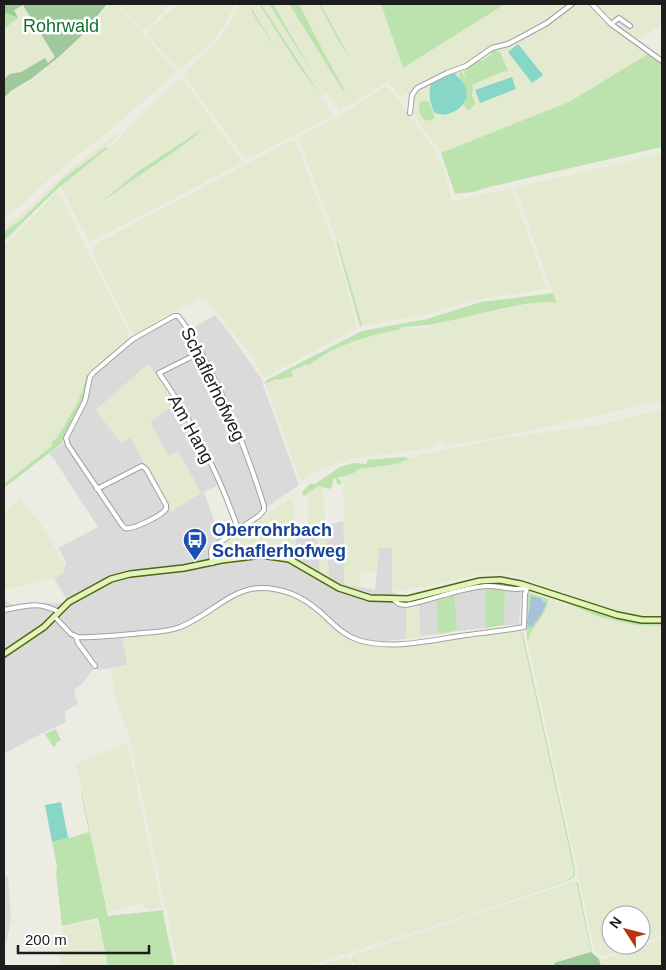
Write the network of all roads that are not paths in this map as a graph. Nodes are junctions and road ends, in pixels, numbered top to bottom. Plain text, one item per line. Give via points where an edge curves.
1 (572, 4) edge
2 (592, 4) edge
3 (611, 24) junction
4 (630, 26) dead end
5 (662, 60) edge
6 (410, 114) dead end
7 (200, 352) junction
8 (97, 488) junction
9 (238, 529) junction
10 (212, 563) junction
11 (528, 586) junction
12 (4, 610) edge
13 (56, 614) junction
14 (662, 620) edge
15 (76, 637) junction
16 (4, 654) edge
17 (95, 666) dead end

1 - 6 street via 525,35 492,48 466,66 418,88 412,95
2 - 3 street
3 - 4 street via 619,18
3 - 5 street
7 - 8 street, Schaflerhofweg via 177,315 137,336 91,375 85,401 66,441
7 - 9 street, Schaflerhofweg via 237,429 264,506 264,510
7 - 9 street, Am Hang via 159,373 223,487
8 - 8 street via 126,529 162,514 166,509 142,466
9 - 10 street via 212,548
10 - 11 main road via 256,555 280,557 296,562 344,591 394,600 488,580
10 - 13 main road via 115,577 75,598
11 - 14 main road via 617,615
11 - 15 street via 524,628 414,643 358,640 338,629 313,606 289,593 268,588 247,590 176,629
12 - 13 street via 39,605 49,607
13 - 15 street
13 - 16 main road via 41,629
15 - 17 street

